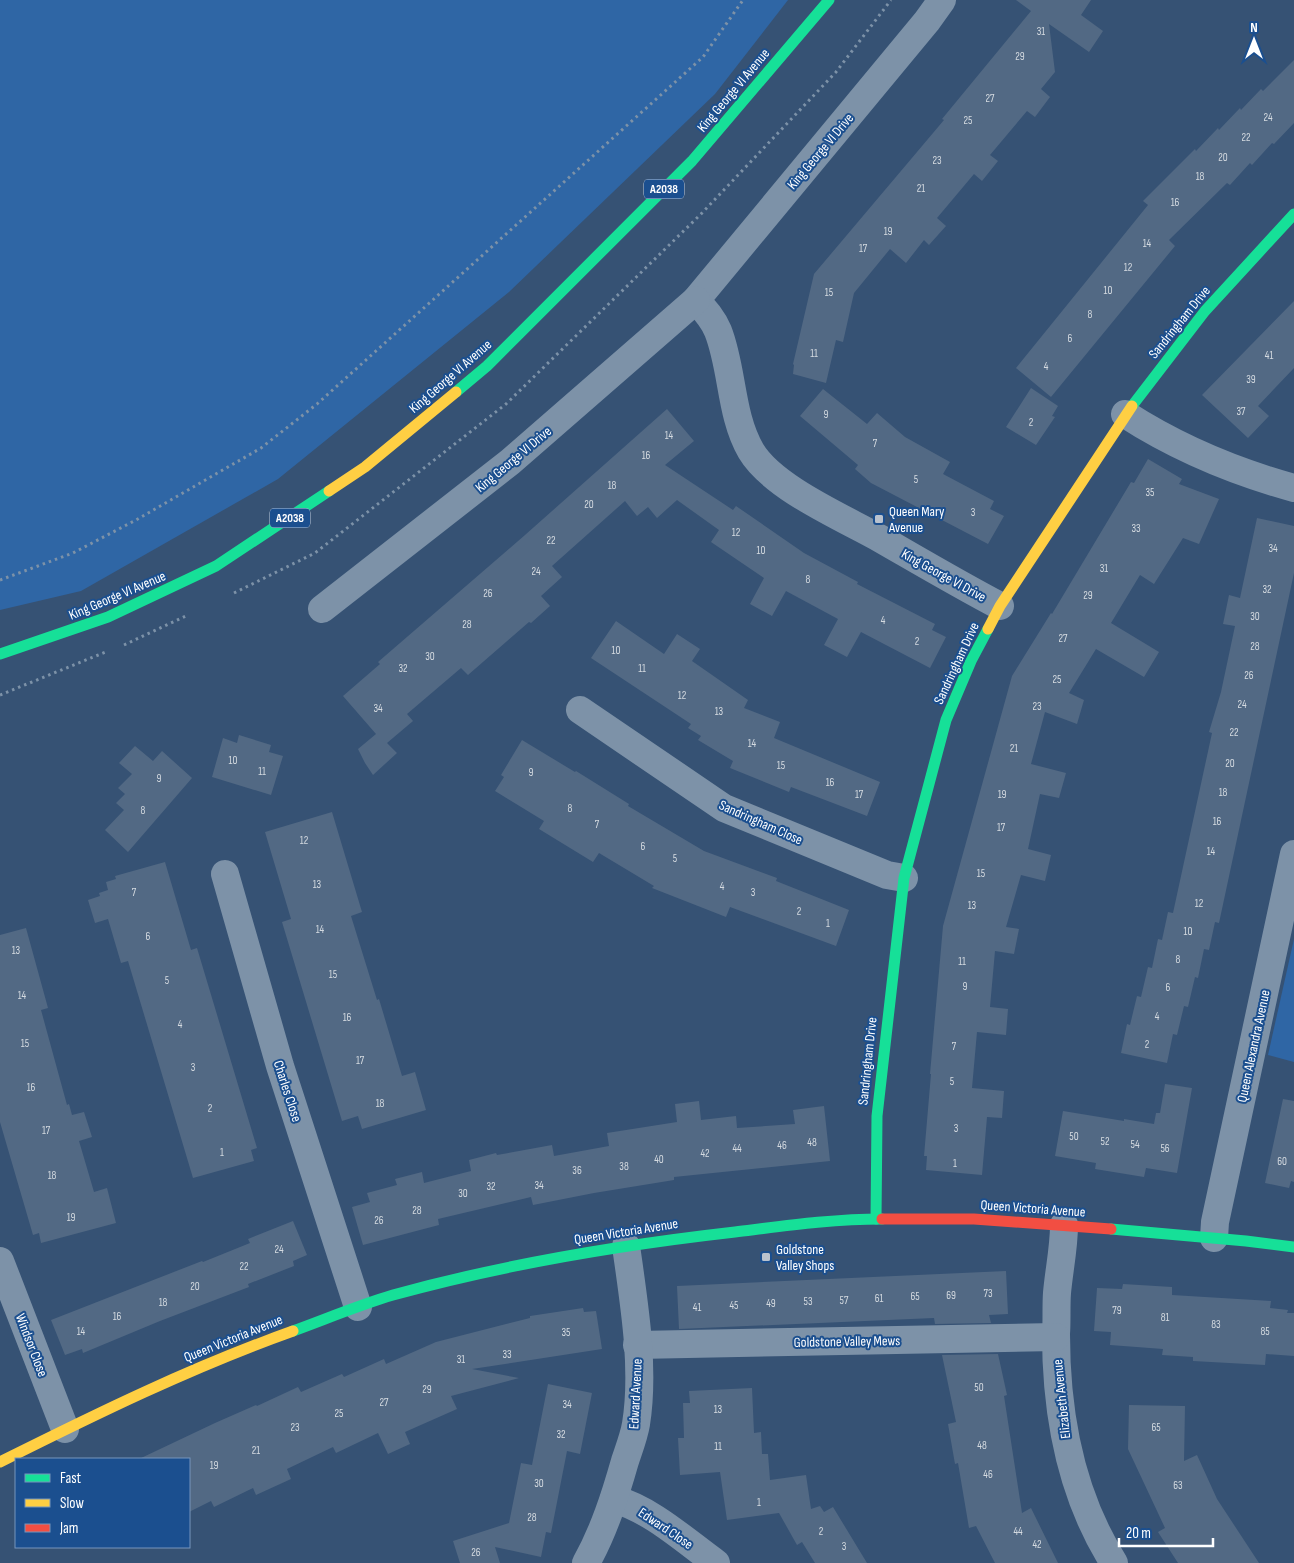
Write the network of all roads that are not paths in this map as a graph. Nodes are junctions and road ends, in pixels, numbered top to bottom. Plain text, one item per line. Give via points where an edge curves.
1 (830, 0) edge
2 (942, 0) edge
3 (1294, 214) edge
4 (696, 300) junction
5 (1125, 414) junction
6 (1294, 488) edge
7 (1000, 606) junction
8 (322, 609) dead end
9 (0, 654) edge
10 (580, 710) dead end
11 (1292, 869) edge
12 (224, 874) dead end
13 (904, 878) junction
14 (876, 1219) junction
15 (1064, 1225) junction
16 (1214, 1238) junction
17 (626, 1246) junction
18 (1294, 1248) edge
19 (0, 1261) edge
20 (358, 1307) junction
21 (1056, 1337) junction
22 (638, 1345) junction
23 (65, 1429) junction
24 (0, 1462) edge
25 (614, 1499) junction
26 (586, 1563) edge
27 (716, 1563) edge
28 (1114, 1563) edge

1 - 9 street, King George VI Avenue / A2038 via 692,161 487,366 365,467 216,566 100,620
2 - 4 street, King George VI Drive
3 - 5 street, Sandringham Drive via 1205,312
4 - 7 street, King George VI Drive via 709,314 717,330 724,348 739,422 750,450 761,465 808,500
4 - 8 street, King George VI Drive via 510,462
5 - 6 street via 1207,457
5 - 7 street, Sandringham Drive
7 - 13 street, Sandringham Drive via 971,661 946,720
10 - 13 street, Sandringham Close via 724,808 887,875
11 - 16 street, Queen Alexandra Avenue
12 - 20 street, Charles Close via 280,1066
13 - 14 street, Sandringham Drive via 877,1116
14 - 15 street, Queen Victoria Avenue via 974,1219
14 - 17 street, Queen Victoria Avenue via 750,1230
15 - 16 street, Queen Victoria Avenue
15 - 21 street, Elizabeth Avenue
16 - 18 street, Queen Victoria Avenue
17 - 20 street, Queen Victoria Avenue via 460,1278
17 - 22 street, Edward Avenue
19 - 23 street, Windsor Close
20 - 23 street, Queen Victoria Avenue via 240,1350
21 - 22 street, Goldstone Valley Mews
21 - 28 street, Elizabeth Avenue via 1058,1400 1070,1462 1081,1495
22 - 25 street, Edward Avenue via 636,1425
23 - 24 street, Queen Victoria Avenue
25 - 26 street, Edward Avenue
25 - 27 street, Edward Close via 651,1516

